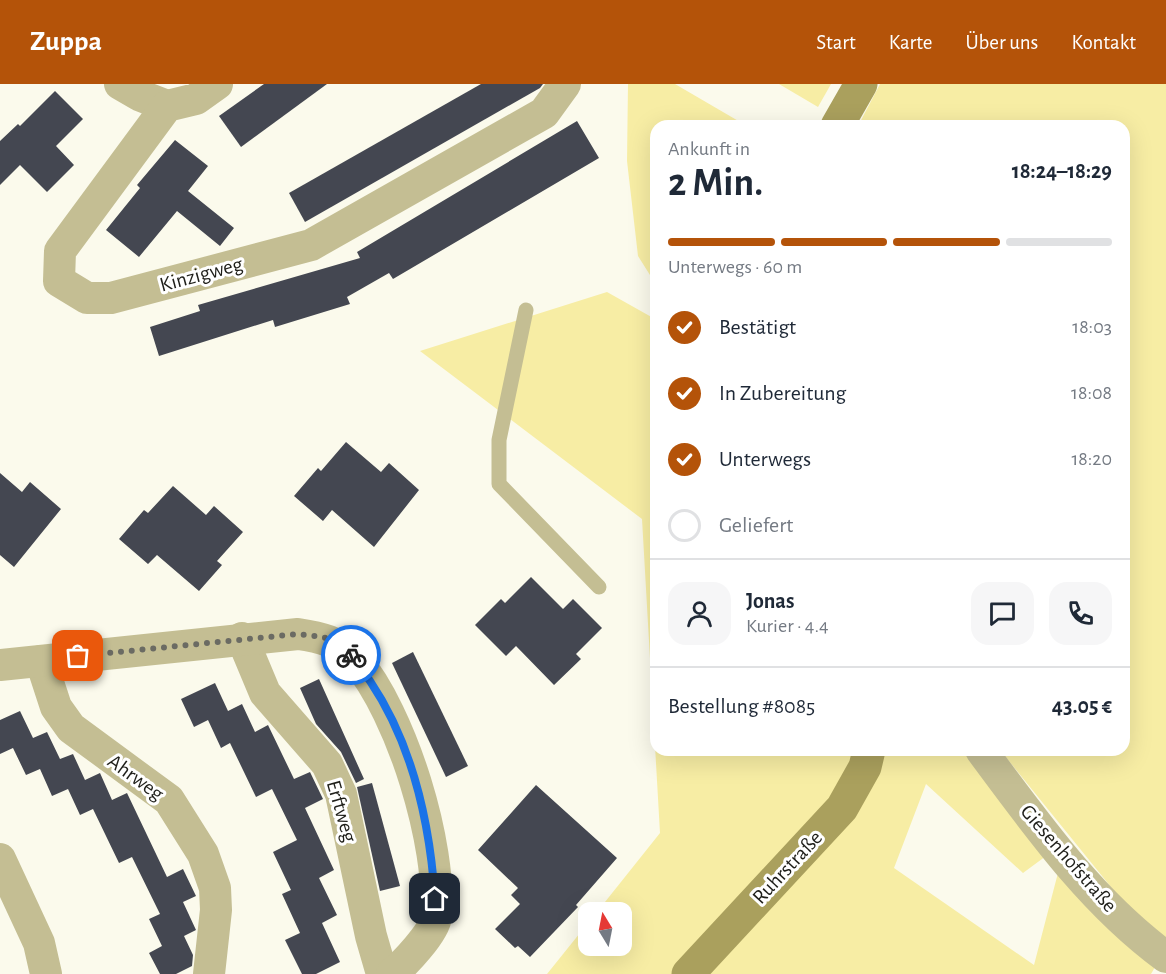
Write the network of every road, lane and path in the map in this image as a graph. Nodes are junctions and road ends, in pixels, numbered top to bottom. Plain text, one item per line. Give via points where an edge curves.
1 (120, 84) edge
2 (217, 84) edge
3 (565, 84) edge
4 (861, 84) edge
5 (167, 106) junction
6 (840, 120) edge
7 (526, 310) dead end
8 (599, 587) dead end
9 (242, 638) junction
10 (41, 661) junction
11 (0, 665) edge
12 (868, 756) edge
13 (986, 756) edge
14 (0, 859) edge
15 (1166, 957) edge
16 (46, 974) edge
17 (209, 974) edge
18 (382, 974) edge
19 (392, 974) edge
20 (688, 974) edge

1 - 5 street
2 - 5 street via 196,99
3 - 5 street, Kinzigweg via 544,113 311,245 111,298 87,298 59,281 60,251
4 - 6 main road
7 - 8 lane via 499,440 499,484
9 - 10 street
9 - 18 street, Erftweg via 265,693 327,764 341,794
9 - 19 street via 298,634 324,637 354,658 388,707 420,794 432,859 436,920 407,962
10 - 11 street
10 - 17 street, Ahrweg via 56,707 70,728 169,800 203,854 215,888
12 - 20 main road, Ruhrstraße via 866,767 842,808
13 - 15 street, Giesenhofstraße via 1047,837 1106,904
14 - 16 street via 39,943

